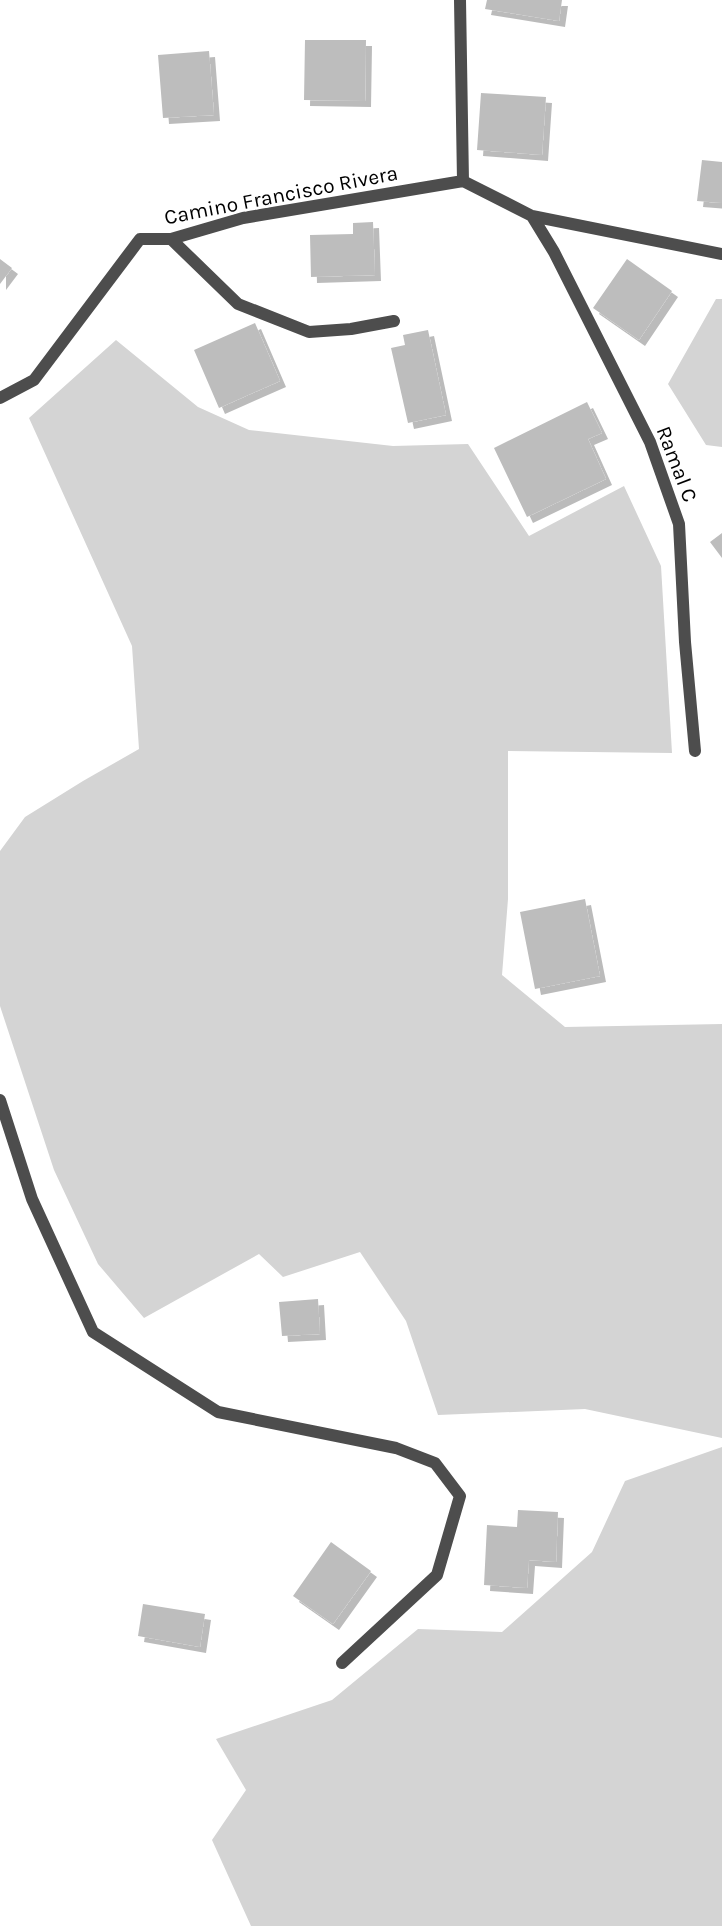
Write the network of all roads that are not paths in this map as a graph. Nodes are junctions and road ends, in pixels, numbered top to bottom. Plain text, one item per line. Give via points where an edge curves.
1 (460, 0) edge
2 (463, 181) junction
3 (532, 216) junction
4 (171, 239) junction
5 (722, 254) edge
6 (394, 321) dead end
7 (0, 398) edge
8 (695, 751) dead end
9 (0, 1100) edge
10 (342, 1663) dead end

1 - 2 street
2 - 3 street
2 - 4 street, Camino Francisco Rivera via 243,218
3 - 5 street
3 - 8 street, Ramal C via 650,442 679,524
4 - 6 street via 238,304 309,332
4 - 7 street, Camino Francisco Rivera via 140,239 34,380
9 - 10 street via 32,1199 93,1332 218,1412 396,1448 435,1463 460,1496 436,1575

